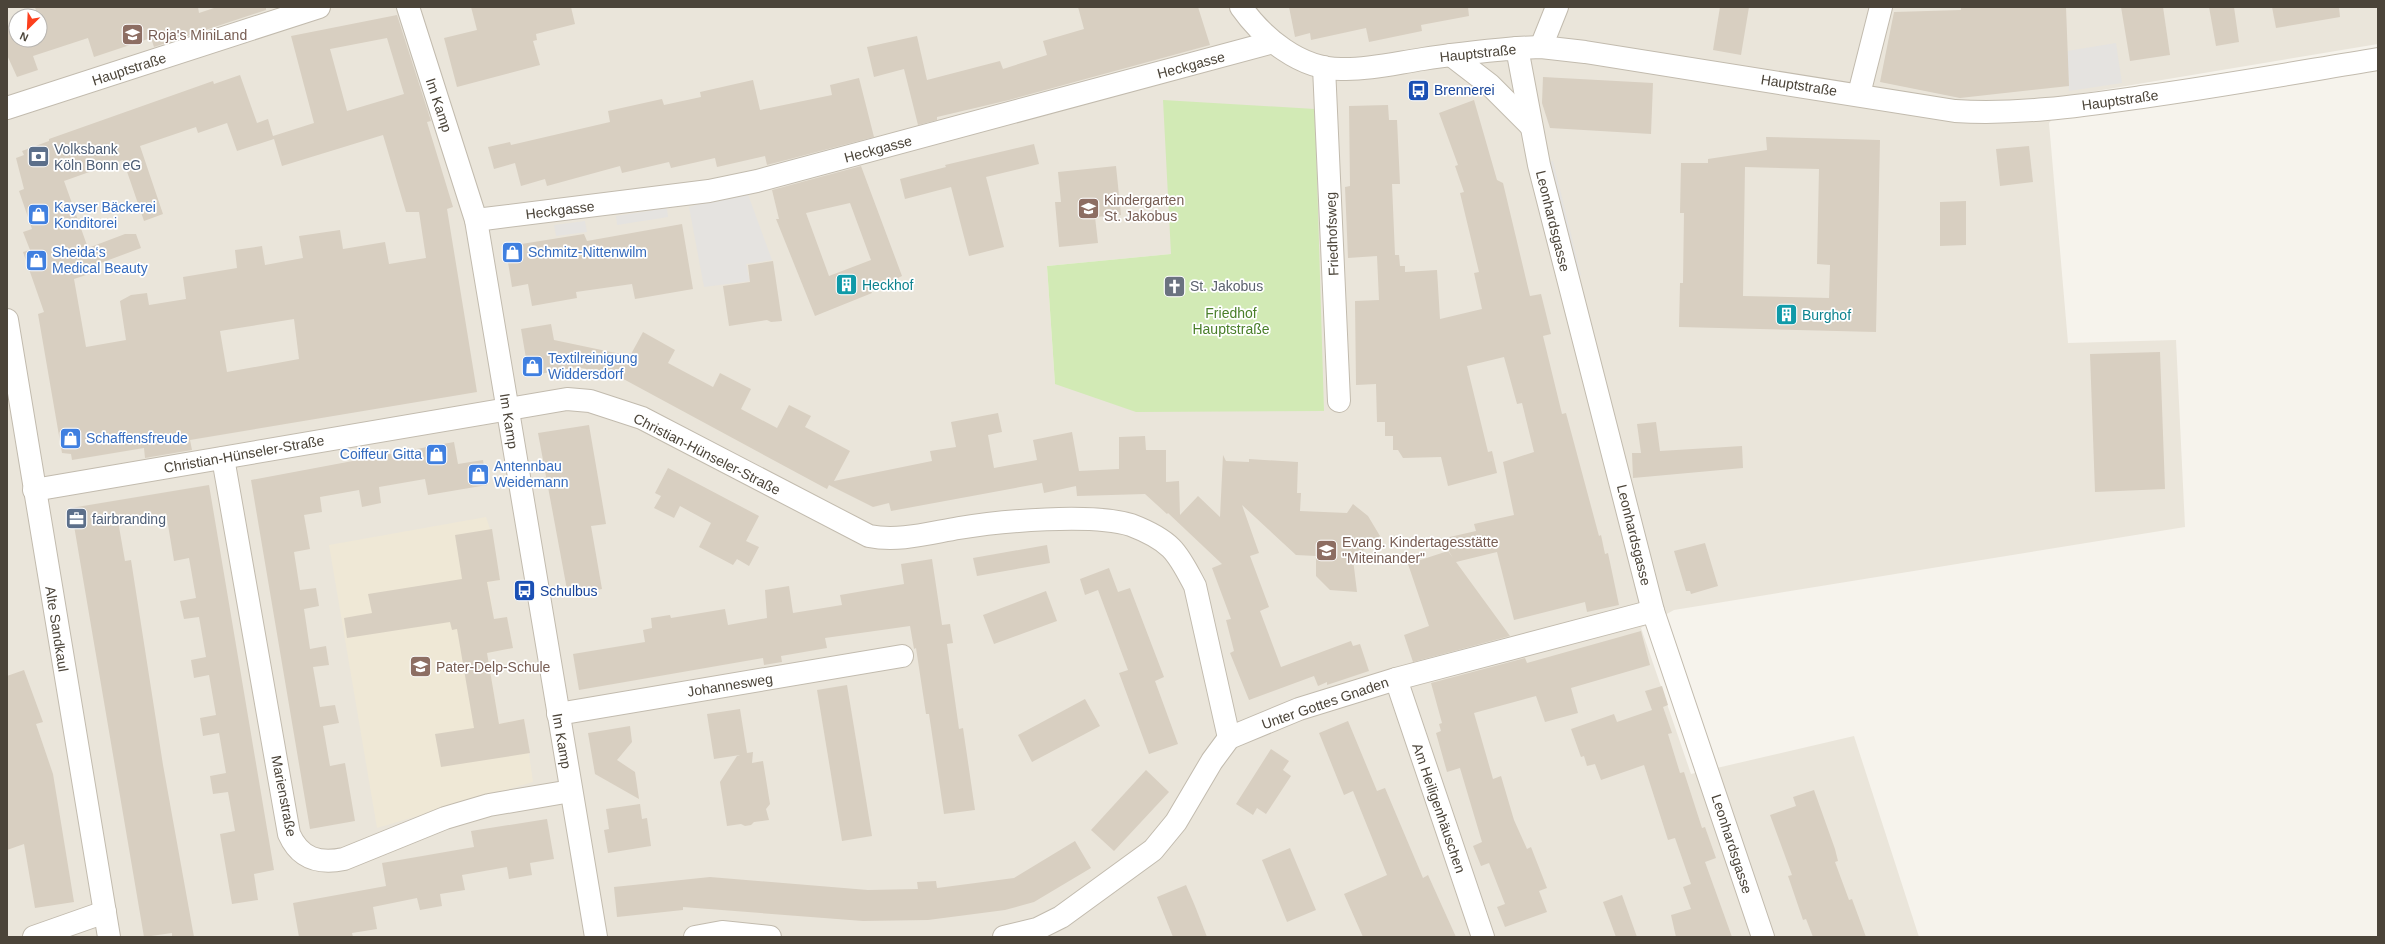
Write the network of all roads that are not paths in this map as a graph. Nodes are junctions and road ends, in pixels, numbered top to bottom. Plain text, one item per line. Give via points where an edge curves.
1 (319, 7) edge
2 (408, 7) edge
3 (1241, 7) edge
4 (1557, 7) edge
5 (1881, 7) edge
6 (1273, 42) junction
7 (1541, 47) junction
8 (1517, 48) junction
9 (1451, 55) junction
10 (2378, 59) edge
11 (1324, 67) junction
12 (1859, 94) junction
13 (7, 108) edge
14 (1531, 126) junction
15 (476, 220) junction
16 (7, 320) edge
17 (1339, 401) dead end
18 (507, 409) junction
19 (223, 458) junction
20 (34, 490) junction
21 (1653, 611) junction
22 (902, 656) dead end
23 (1396, 679) junction
24 (558, 714) junction
25 (1229, 738) junction
26 (571, 791) junction
27 (105, 912) junction
28 (34, 937) edge
29 (109, 937) edge
30 (596, 937) edge
31 (695, 937) edge
32 (770, 937) edge
33 (1004, 937) edge
34 (1483, 937) edge
35 (1763, 937) edge

1 - 13 street, Hauptstraße
2 - 15 street, Im Kamp
3 - 6 street, Hauptstraße via 1252,23
4 - 7 street
5 - 12 street
6 - 11 street, Hauptstraße via 1305,61
6 - 15 street, Heckgasse via 709,191
7 - 8 street, Hauptstraße
7 - 12 street, Hauptstraße
8 - 9 street, Hauptstraße
8 - 14 street, Leonhardsgasse
9 - 11 street, Hauptstraße via 1351,69
9 - 14 street via 1490,85
10 - 12 street, Hauptstraße via 2191,90 2021,112 1955,110
11 - 17 street, Friedhofsweg
14 - 21 street, Leonhardsgasse via 1567,280
15 - 18 street, Im Kamp
16 - 20 street, Alte Sandkaul
18 - 19 street, Christian-Hünseler-Straße
18 - 24 street, Im Kamp
18 - 25 street, Christian-Hünseler-Straße via 567,399 590,401 612,407 642,418 854,530 882,538 897,539 961,528 1042,520 1115,522 1151,534 1171,548 1185,566 1195,586
19 - 20 street, Christian-Hünseler-Straße
19 - 26 street, Marienstraße via 289,834 299,852 308,858 332,861 445,818 489,805
20 - 27 street, Alte Sandkaul
21 - 23 street, Unter Gottes Gnaden
21 - 35 street, Leonhardsgasse
22 - 24 street, Johannesweg
23 - 25 street, Unter Gottes Gnaden via 1299,709
23 - 34 street, Am Heiligenhäuschen
24 - 26 street, Im Kamp
25 - 33 street via 1212,761 1176,822 1153,850 1061,917 1038,928
26 - 30 street, Im Kamp
27 - 28 street
27 - 29 street, Alte Sandkaul
31 - 32 street via 722,932

